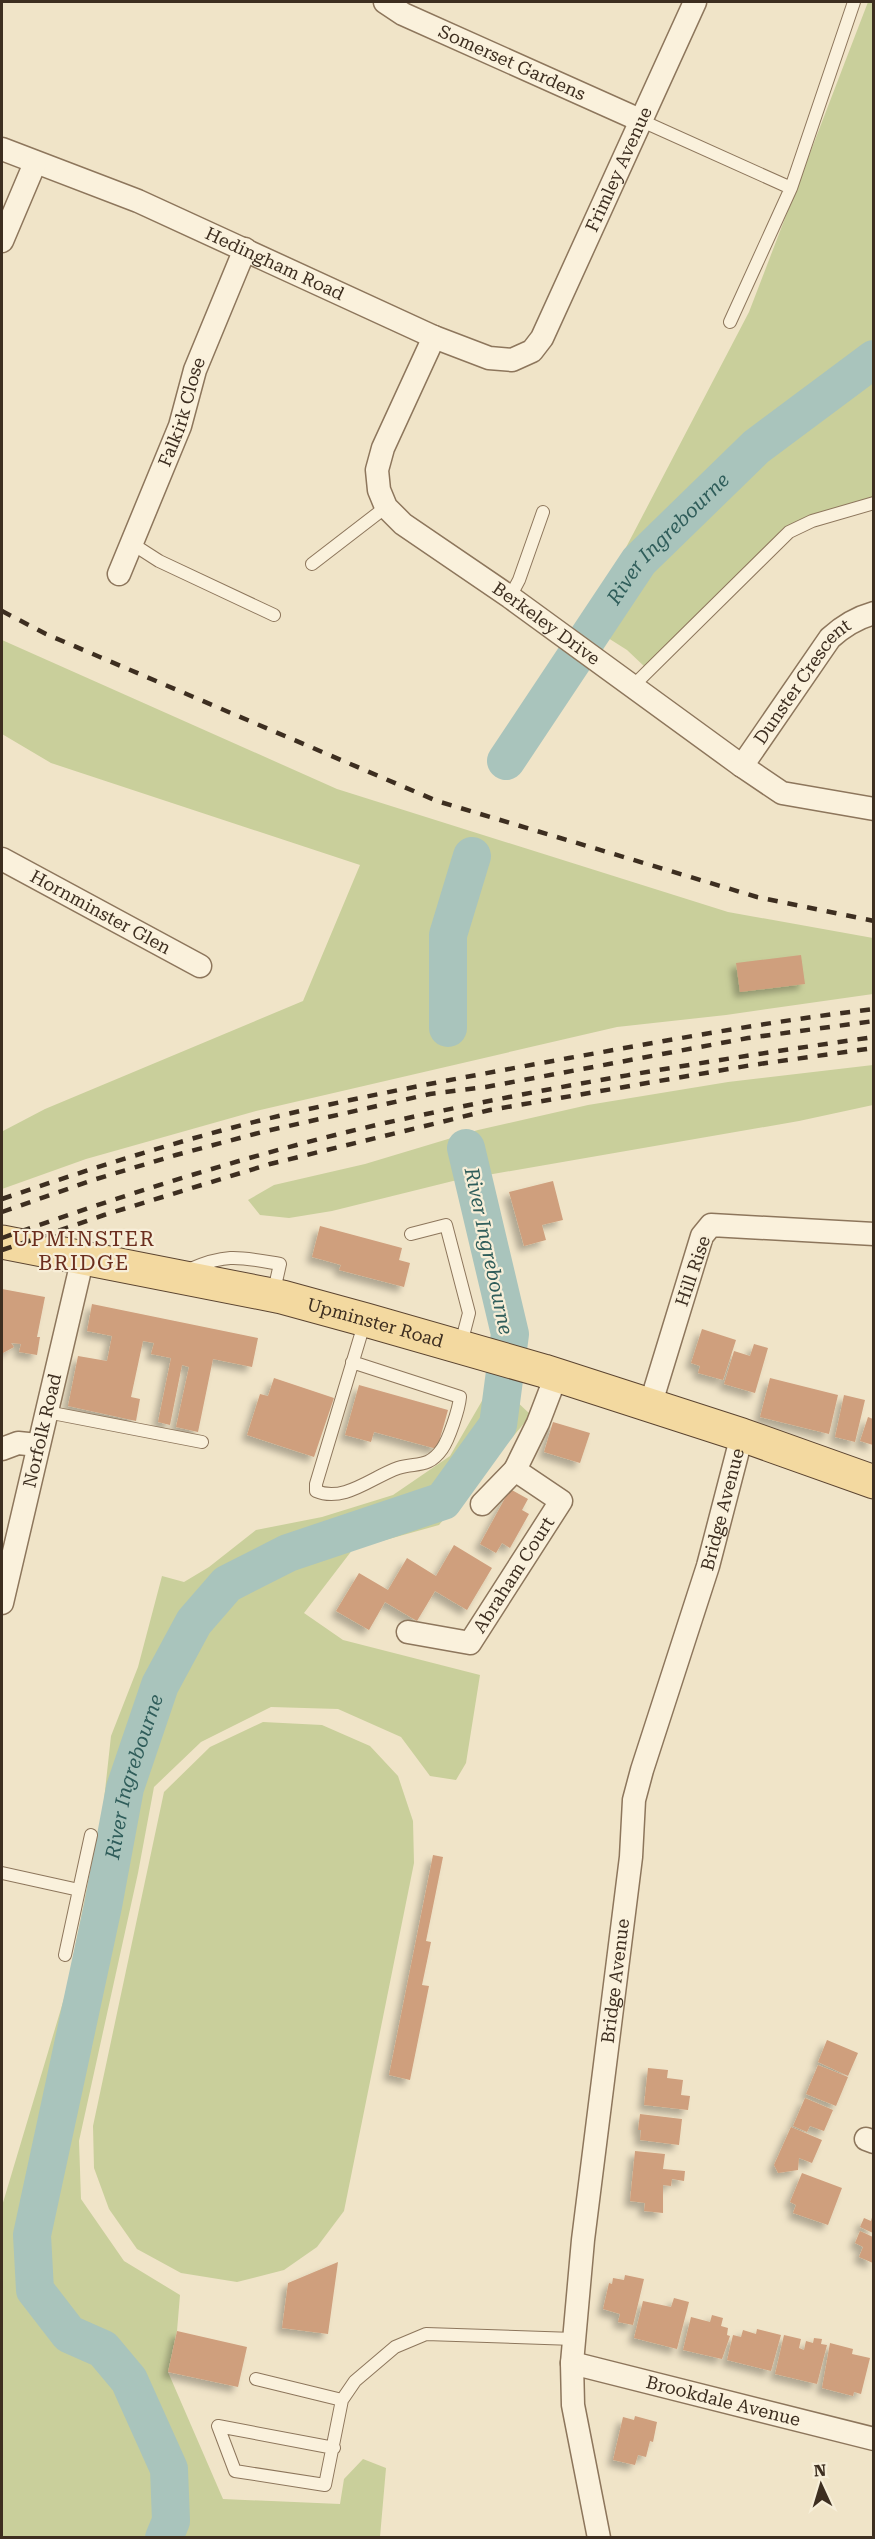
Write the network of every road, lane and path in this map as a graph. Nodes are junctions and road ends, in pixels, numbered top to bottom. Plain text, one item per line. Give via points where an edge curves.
1 (385, 2) edge
2 (695, 2) edge
3 (854, 2) edge
4 (642, 121) junction
5 (2, 149) edge
6 (36, 163) junction
7 (791, 188) junction
8 (2, 241) edge
9 (245, 249) junction
10 (730, 322) dead end
11 (434, 337) junction
12 (542, 338) joint
13 (873, 503) edge
14 (386, 507) junction
15 (543, 512) dead end
16 (131, 543) junction
17 (312, 564) dead end
18 (119, 574) dead end
19 (510, 597) junction
20 (873, 613) edge
21 (274, 615) dead end
22 (625, 680) junction
23 (742, 766) junction
24 (873, 809) edge
25 (2, 859) edge
26 (200, 966) dead end
27 (411, 1234) dead end
28 (873, 1234) edge
29 (2, 1242) edge
30 (83, 1257) junction
31 (366, 1320) junction
32 (477, 1352) junction
33 (352, 1362) junction
34 (556, 1376) junction
35 (650, 1406) junction
36 (47, 1412) junction
37 (742, 1435) junction
38 (202, 1442) dead end
39 (38, 1445) junction
40 (2, 1449) edge
41 (514, 1470) junction
42 (873, 1482) edge
43 (482, 1504) dead end
44 (2, 1603) edge
45 (408, 1632) dead end
46 (91, 1835) dead end
47 (2, 1873) edge
48 (79, 1890) junction
49 (65, 1955) dead end
50 (574, 2339) junction
51 (572, 2363) junction
52 (256, 2379) dead end
53 (342, 2400) junction
54 (873, 2439) edge
55 (334, 2448) junction
56 (599, 2538) edge

1 - 4 street, Somerset Gardens via 403,14
2 - 4 street, Frimley Avenue
3 - 7 lane
4 - 7 lane
4 - 12 street, Frimley Avenue
5 - 6 street, Hedingham Road
6 - 8 street
6 - 9 street, Hedingham Road via 138,201
7 - 10 lane
9 - 11 street, Hedingham Road
9 - 16 street, Falkirk Close via 195,370 180,426
11 - 12 street, Hedingham Road via 489,358 512,360 532,351
11 - 14 street via 383,448 377,470
13 - 22 lane via 789,532
14 - 17 lane
14 - 19 street, Berkeley Drive via 403,524
15 - 19 lane
16 - 18 street, Falkirk Close
16 - 21 lane via 159,561
19 - 22 street, Berkeley Drive
20 - 23 street, Dunster Crescent via 860,617 830,638
22 - 23 street, Berkeley Drive
23 - 24 street, Berkeley Drive via 782,793
25 - 26 street, Hornminster Glen
27 - 32 lane via 446,1225 469,1313 463,1336
28 - 35 street, Hill Rise via 711,1225 702,1236
29 - 30 main road, Upminster Road
30 - 31 main road, Upminster Road via 272,1296
30 - 36 street, Norfolk Road
31 - 32 main road, Upminster Road
31 - 33 lane
32 - 34 main road, Upminster Road
33 - 33 lane via 316,1484 316,1491 323,1494 352,1491 399,1467 424,1465 442,1449 459,1406 460,1397
34 - 35 main road, Upminster Road
34 - 41 street
35 - 37 main road, Upminster Road
36 - 38 lane
36 - 39 street, Norfolk Road
37 - 42 main road, Upminster Road
37 - 50 street, Bridge Avenue via 708,1566 634,1800 631,1857 584,2228
39 - 40 street via 18,1443
39 - 44 street, Norfolk Road
41 - 43 street
41 - 45 street, Abraham Court via 561,1501 470,1643
46 - 48 lane
47 - 48 lane
48 - 49 lane
50 - 51 street, Bridge Avenue
50 - 53 lane via 426,2334 395,2347 355,2381
51 - 54 street, Brookdale Avenue
51 - 56 street, Bridge Avenue via 573,2405
52 - 53 lane
53 - 55 lane
55 - 55 lane via 218,2426 235,2471 325,2485

